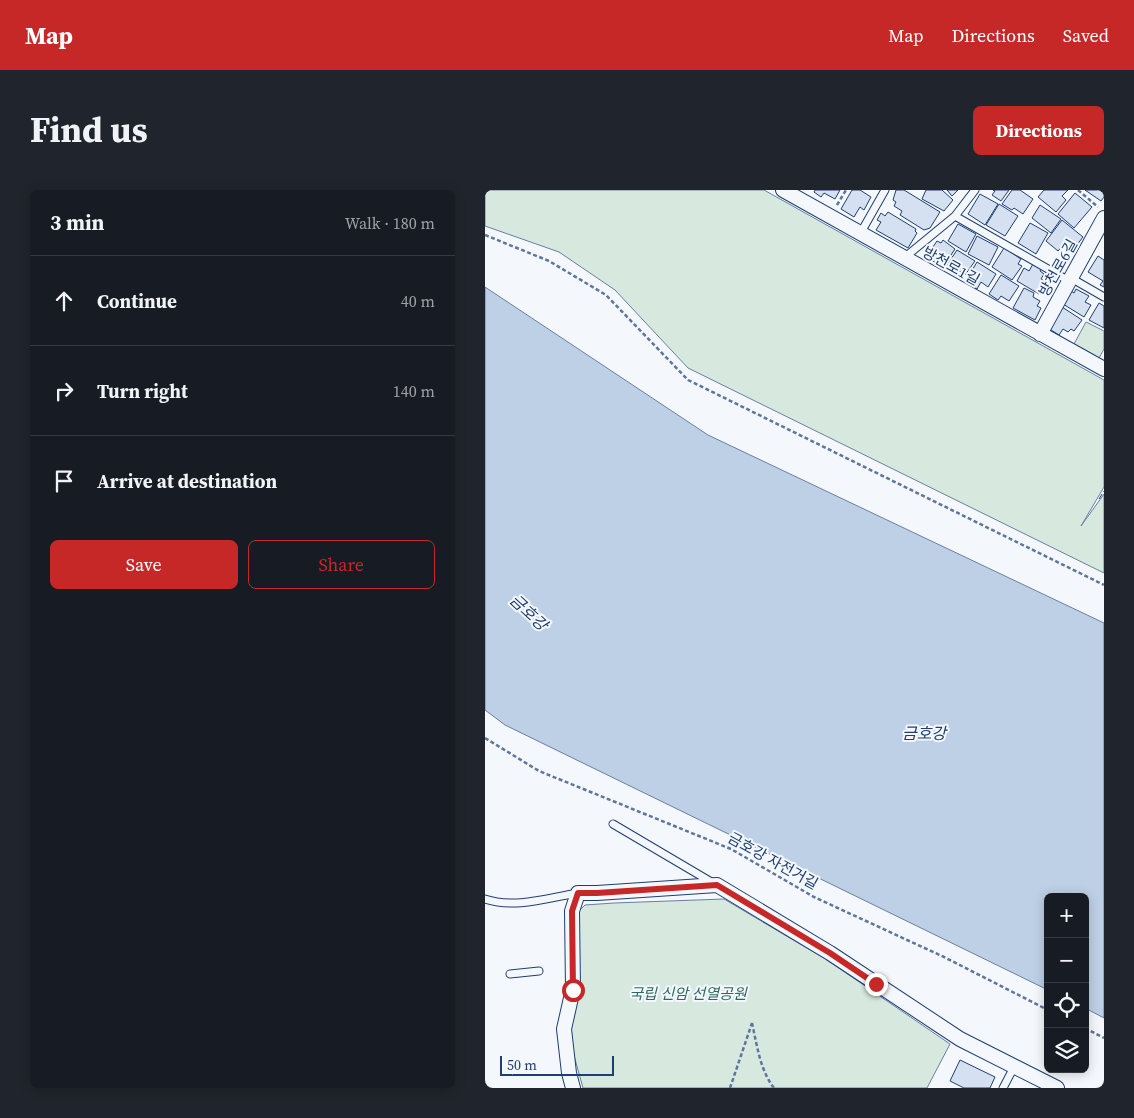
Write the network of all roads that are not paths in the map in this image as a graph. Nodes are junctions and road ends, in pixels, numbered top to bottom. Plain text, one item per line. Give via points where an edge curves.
1 (783, 190) edge
2 (885, 190) edge
3 (975, 190) edge
4 (955, 216) junction
5 (1104, 218) edge
6 (860, 234) junction
7 (904, 258) junction
8 (1070, 279) junction
9 (1104, 297) edge
10 (1040, 334) junction
11 (1104, 369) edge
12 (613, 824) dead end
13 (717, 885) junction
14 (578, 893) junction
15 (485, 899) edge
16 (539, 971) dead end
17 (511, 974) dead end
18 (1014, 1067) junction
19 (573, 1088) edge
20 (1003, 1088) edge
21 (1057, 1088) edge

1 - 6 street, 방천로1길
2 - 6 lane
3 - 4 lane
4 - 7 lane
4 - 8 lane
5 - 8 street, 방천로6길
6 - 7 street, 방천로1길
7 - 10 street, 방천로1길
8 - 9 lane
8 - 10 street, 방천로6길
10 - 11 street, 방천로1길
12 - 13 lane
13 - 14 street
13 - 18 street via 830,953 960,1039
14 - 15 lane via 516,904
14 - 19 street via 572,911 573,990 564,1029
16 - 17 lane
18 - 20 lane
18 - 21 street

